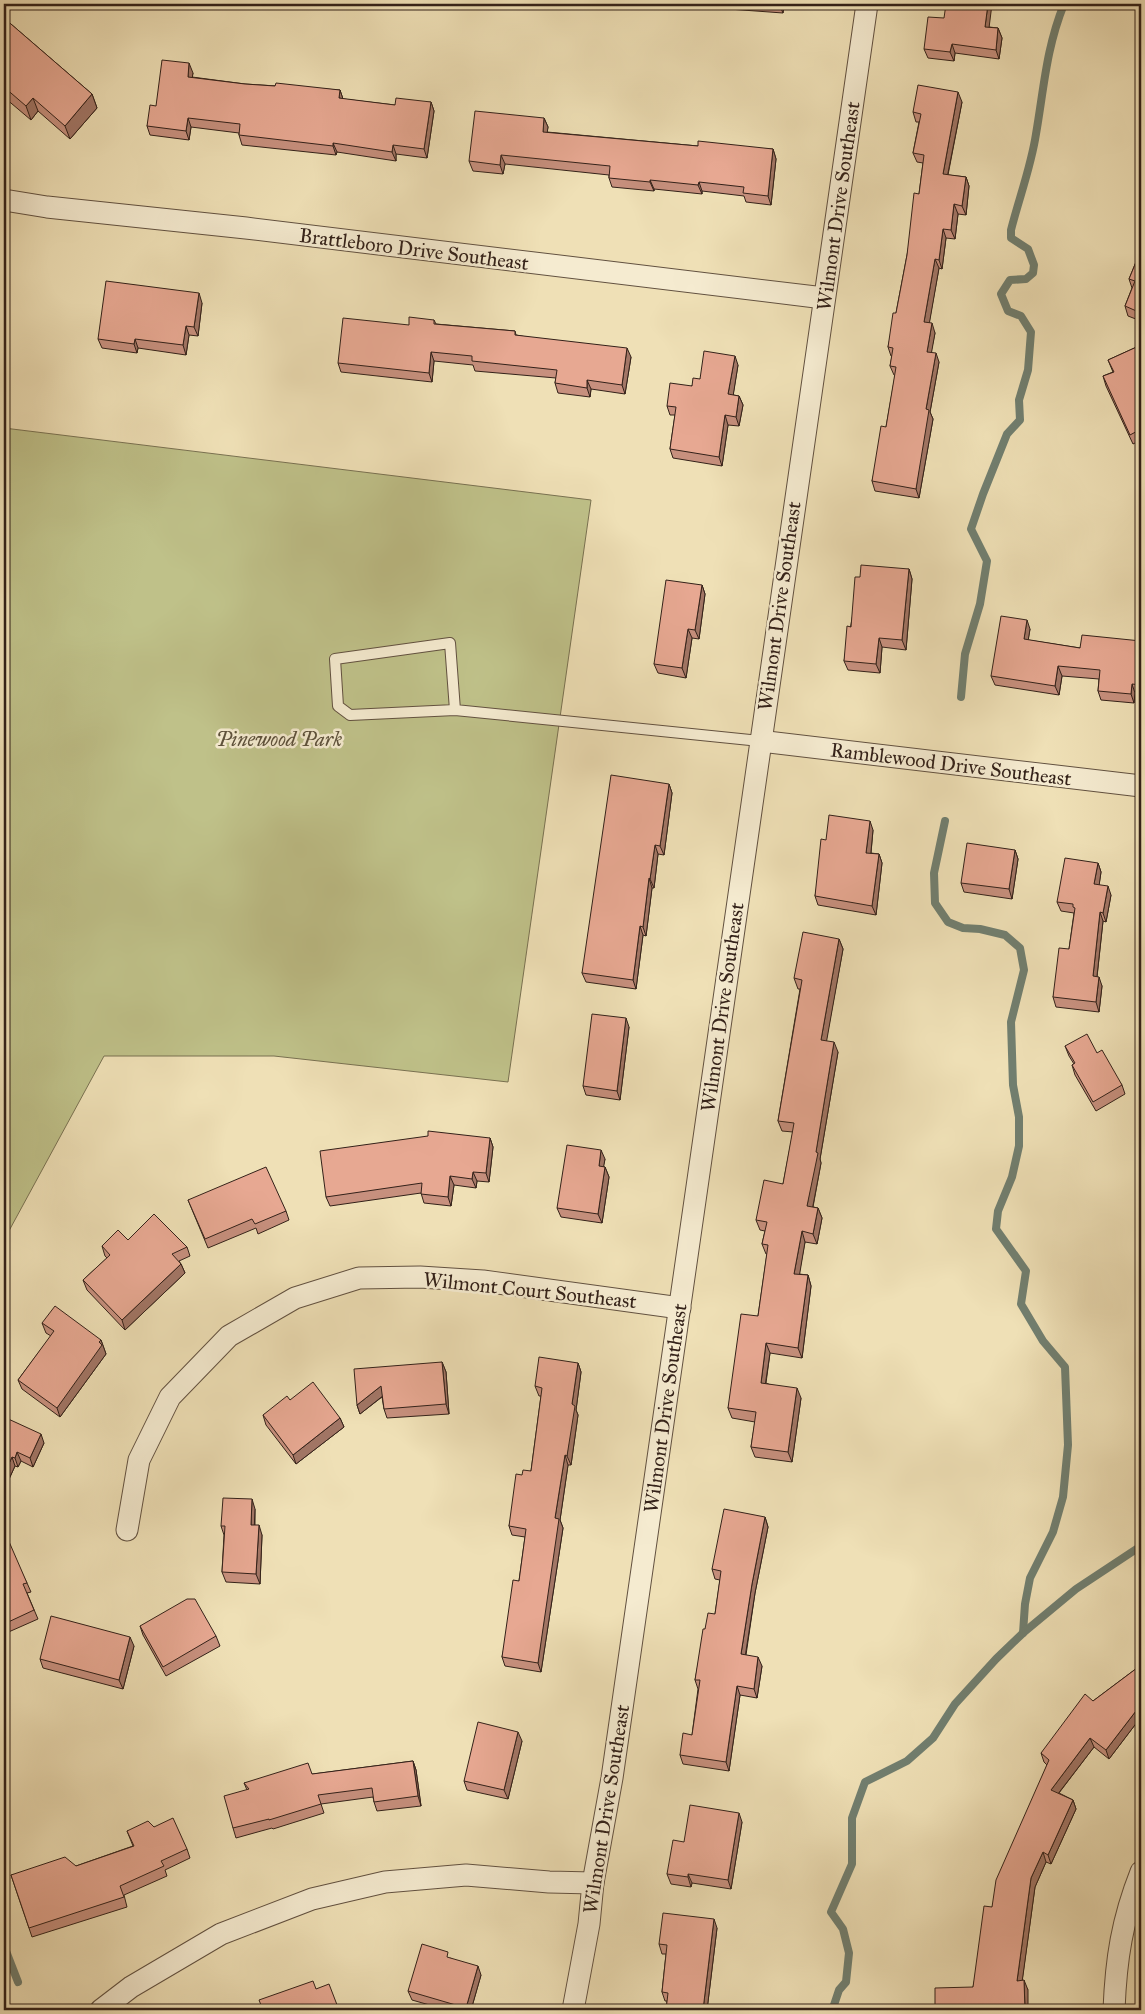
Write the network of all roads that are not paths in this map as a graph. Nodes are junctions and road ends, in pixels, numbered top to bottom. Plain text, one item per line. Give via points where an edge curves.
1 (867, 4) edge
2 (4, 200) edge
3 (824, 298) junction
4 (455, 710) junction
5 (760, 741) junction
6 (1141, 786) edge
7 (680, 1308) junction
8 (127, 1530) dead end
9 (1141, 1872) edge
10 (593, 1883) junction
11 (101, 2010) edge
12 (573, 2010) edge
13 (1114, 2010) edge

1 - 3 street, Wilmont Drive Southeast
2 - 3 street, Brattleboro Drive Southeast
3 - 5 street, Wilmont Drive Southeast
4 - 4 lane via 350,715 338,706 335,658 450,643
4 - 5 lane
5 - 6 street, Ramblewood Drive Southeast
5 - 7 street, Wilmont Drive Southeast
7 - 8 street, Wilmont Court Southeast via 498,1283 420,1277 359,1278 295,1298 229,1336 170,1397 139,1460
7 - 10 street, Wilmont Drive Southeast via 612,1778
9 - 13 street via 1120,1940
10 - 11 street via 466,1875 385,1882 312,1899 221,1934 132,1987
10 - 12 street, Wilmont Drive Southeast

